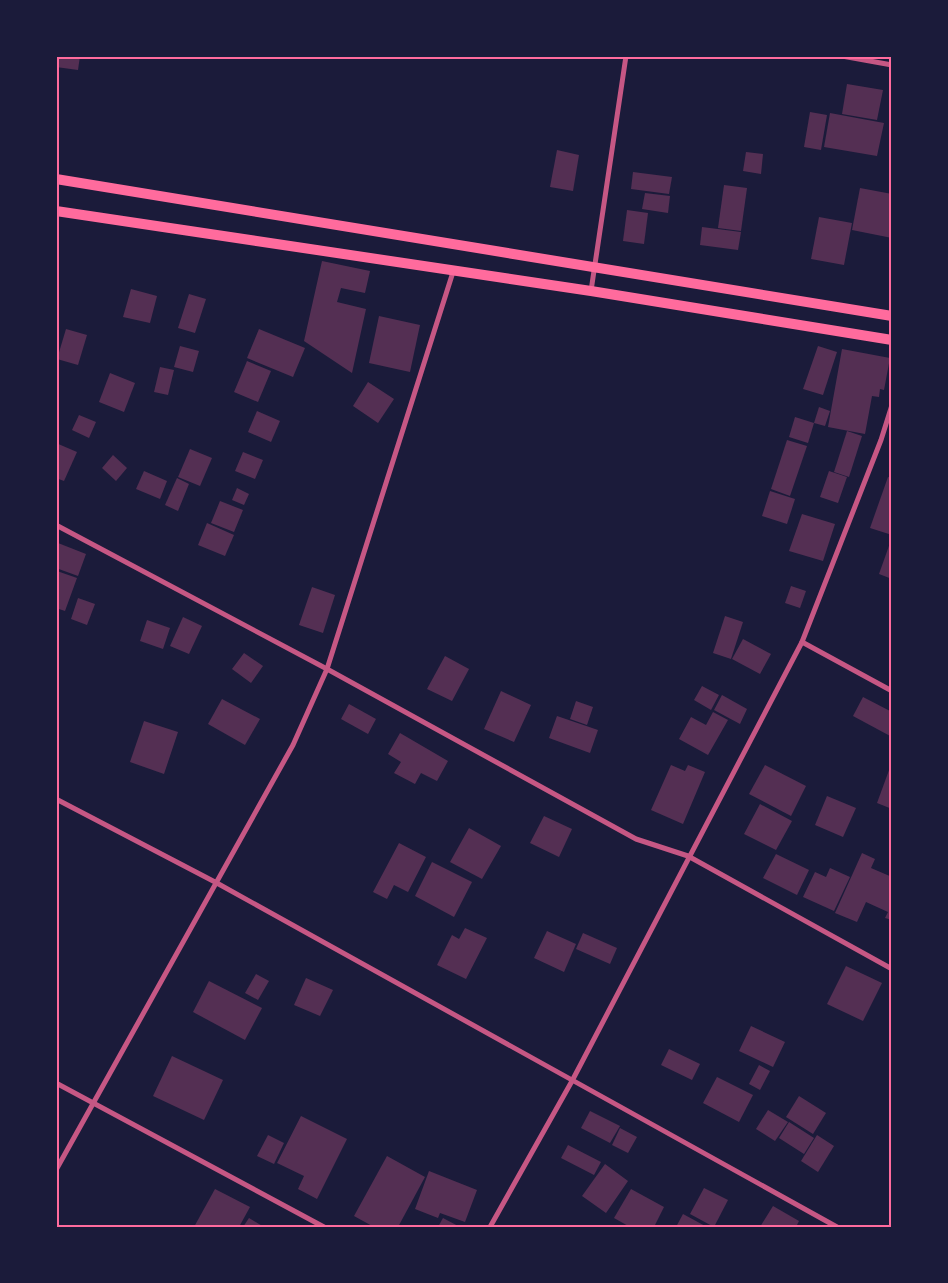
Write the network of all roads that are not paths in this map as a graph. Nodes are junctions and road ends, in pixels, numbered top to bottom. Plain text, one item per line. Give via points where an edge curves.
1 (626, 56) edge
2 (842, 56) edge
3 (892, 65) edge
4 (56, 179) edge
5 (56, 211) edge
6 (594, 267) junction
7 (453, 272) junction
8 (591, 291) junction
9 (892, 316) edge
10 (892, 340) edge
11 (892, 405) edge
12 (56, 525) edge
13 (802, 642) junction
14 (327, 669) junction
15 (892, 691) edge
16 (56, 799) edge
17 (688, 856) junction
18 (215, 882) junction
19 (892, 969) edge
20 (572, 1082) junction
21 (56, 1083) edge
22 (94, 1104) junction
23 (56, 1170) edge
24 (324, 1227) edge
25 (490, 1227) edge
26 (837, 1227) edge

1 - 6 street
2 - 3 street
4 - 6 main road
5 - 7 main road
6 - 8 street
6 - 9 main road
7 - 8 main road
7 - 14 street
8 - 10 main road
11 - 13 street
12 - 14 street
13 - 15 street
13 - 17 street
14 - 17 street via 636,839
14 - 18 street via 293,744
16 - 18 street
17 - 19 street
17 - 20 street
18 - 20 street
18 - 22 street
20 - 25 street
20 - 26 street
21 - 22 street
22 - 23 street
22 - 24 street

